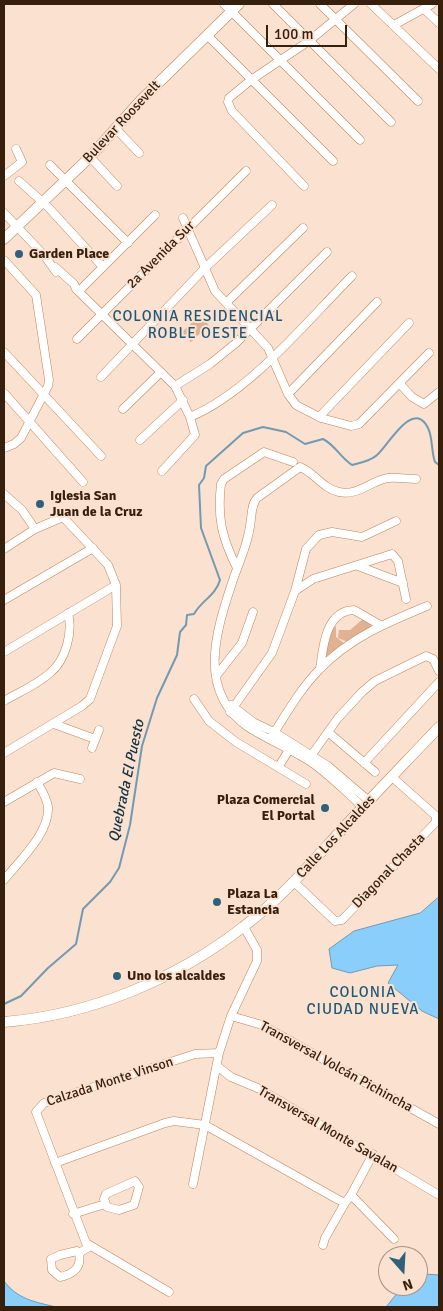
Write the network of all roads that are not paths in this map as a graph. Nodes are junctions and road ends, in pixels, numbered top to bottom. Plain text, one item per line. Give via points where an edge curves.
1 (273, 4) edge
2 (320, 4) edge
3 (354, 4) edge
4 (371, 4) edge
5 (432, 4) edge
6 (232, 6) edge
7 (424, 9) junction
8 (336, 20) junction
9 (439, 23) edge
10 (394, 25) junction
11 (207, 35) junction
12 (309, 41) junction
13 (279, 60) junction
14 (439, 69) edge
15 (251, 80) junction
16 (418, 101) dead end
17 (391, 122) dead end
18 (114, 128) junction
19 (360, 140) dead end
20 (16, 149) dead end
21 (139, 153) dead end
22 (90, 157) junction
23 (333, 161) dead end
24 (50, 165) dead end
25 (246, 171) dead end
26 (4, 176) edge
27 (19, 181) dead end
28 (66, 181) junction
29 (117, 186) dead end
30 (304, 186) dead end
31 (42, 202) junction
32 (272, 205) dead end
33 (4, 213) edge
34 (155, 215) dead end
35 (183, 218) dead end
36 (17, 227) junction
37 (303, 228) dead end
38 (186, 229) junction
39 (4, 239) edge
40 (128, 243) junction
41 (327, 252) dead end
42 (4, 260) edge
43 (103, 267) junction
44 (205, 268) junction
45 (352, 276) dead end
46 (78, 290) junction
47 (227, 302) junction
48 (377, 302) dead end
49 (103, 313) junction
50 (409, 323) dead end
51 (251, 328) junction
52 (77, 340) dead end
53 (133, 344) junction
54 (4, 352) edge
55 (429, 353) dead end
56 (272, 357) junction
57 (161, 372) junction
58 (100, 377) dead end
59 (400, 384) junction
60 (175, 386) junction
61 (439, 392) edge
62 (4, 393) edge
63 (44, 393) junction
64 (288, 394) junction
65 (183, 400) junction
66 (123, 409) dead end
67 (190, 417) junction
68 (319, 417) junction
69 (31, 422) junction
70 (140, 440) dead end
71 (4, 448) edge
72 (101, 456) dead end
73 (293, 462) dead end
74 (162, 471) dead end
75 (416, 479) dead end
76 (83, 482) dead end
77 (4, 494) edge
78 (396, 521) dead end
79 (35, 529) junction
80 (93, 548) junction
81 (4, 549) edge
82 (358, 566) junction
83 (237, 568) junction
84 (403, 583) junction
85 (116, 585) junction
86 (295, 591) junction
87 (406, 599) dead end
88 (4, 600) edge
89 (427, 606) dead end
90 (253, 612) dead end
91 (68, 613) junction
92 (380, 625) junction
93 (4, 652) edge
94 (320, 669) junction
95 (439, 671) edge
96 (216, 676) junction
97 (439, 682) edge
98 (194, 699) dead end
99 (4, 701) edge
100 (229, 706) junction
101 (54, 724) junction
102 (439, 728) edge
103 (99, 730) dead end
104 (328, 732) junction
105 (272, 736) junction
106 (95, 739) junction
107 (92, 748) dead end
108 (288, 750) junction
109 (4, 753) edge
110 (309, 757) junction
111 (364, 763) junction
112 (279, 766) junction
113 (375, 772) dead end
114 (392, 777) junction
115 (80, 779) dead end
116 (37, 782) junction
117 (306, 784) dead end
118 (4, 802) edge
119 (366, 804) junction
120 (4, 880) edge
121 (294, 882) junction
122 (244, 927) junction
123 (230, 1016) junction
124 (4, 1022) edge
125 (219, 1053) junction
126 (217, 1066) junction
127 (439, 1124) edge
128 (205, 1125) junction
129 (372, 1154) junction
130 (55, 1163) junction
131 (193, 1184) dead end
132 (351, 1195) junction
133 (439, 1196) edge
134 (345, 1203) junction
135 (105, 1204) junction
136 (73, 1214) junction
137 (394, 1239) dead end
138 (323, 1245) dead end
139 (89, 1247) junction
140 (79, 1253) dead end
141 (169, 1292) dead end

1 - 12 street
2 - 8 street
3 - 8 street
4 - 10 street
5 - 7 street
6 - 11 main road, Bulevar Roosevelt
6 - 13 street
7 - 9 street
7 - 10 street
8 - 12 street
8 - 16 street
10 - 14 street
11 - 15 street
11 - 18 main road, Bulevar Roosevelt
12 - 13 street
12 - 17 street
13 - 15 street
13 - 19 street
15 - 23 street
15 - 30 street via 229,98 232,111
18 - 21 street
18 - 22 main road, Bulevar Roosevelt
20 - 26 street via 22,162
22 - 28 main road, Bulevar Roosevelt
22 - 29 street
24 - 28 street
25 - 38 street, 2a Avenida Sur
27 - 31 street
28 - 31 main road, Bulevar Roosevelt
28 - 40 street
31 - 36 main road, Bulevar Roosevelt
31 - 43 street
32 - 44 street
33 - 36 street
34 - 40 street
35 - 38 street
36 - 39 main road, Bulevar Roosevelt
36 - 46 street
37 - 47 street
38 - 44 street
38 - 49 street, 2a Avenida Sur
40 - 43 street
41 - 51 street
42 - 63 street via 36,295 48,380
43 - 46 street
44 - 47 street via 215,291
44 - 53 street
45 - 56 street
46 - 49 street
47 - 51 street
48 - 64 street
49 - 52 street, 2a Avenida Sur
49 - 53 street
50 - 68 street
51 - 56 street
51 - 60 street via 210,364
53 - 57 street
53 - 58 street
54 - 63 street
55 - 59 street
56 - 64 street
56 - 67 street via 222,400
57 - 60 street
57 - 66 street
59 - 61 street via 424,404
59 - 68 street via 359,424 352,426
60 - 65 street
62 - 69 street
63 - 69 street
63 - 72 street
64 - 68 street via 296,405
65 - 67 street
65 - 70 street
67 - 74 street via 195,435
69 - 71 street via 18,442
69 - 76 street
73 - 83 street via 268,452 260,453 221,484 220,526
75 - 83 street via 388,478 363,490 338,492 302,467 297,468 254,501 250,534
77 - 79 street
78 - 86 street via 362,537 332,532 319,535 306,549
79 - 80 street via 63,517
79 - 81 street
80 - 85 street via 108,565
80 - 88 street
82 - 84 street
82 - 84 street via 392,554 398,561
82 - 86 street via 335,570
83 - 96 street via 217,628
84 - 87 street
85 - 91 street
85 - 101 street via 118,626 94,689 86,703
86 - 100 street via 272,653
89 - 92 street
90 - 96 street via 242,643
91 - 93 street
91 - 99 street via 70,637 52,672
92 - 94 street
92 - 94 street via 354,610 340,614 324,639
94 - 105 street
95 - 104 street via 433,659 426,656 383,677 362,692
96 - 100 street via 218,691
97 - 111 street
98 - 112 street via 209,721 236,742
100 - 105 street
101 - 106 street
101 - 109 street
102 - 114 main road, Calle Los Alcaldes
103 - 106 street
104 - 110 street
104 - 111 street
105 - 108 street
105 - 110 street
106 - 107 street
108 - 110 street
108 - 112 street
110 - 119 street via 328,766
111 - 113 street
112 - 117 street
114 - 119 main road, Calle Los Alcaldes
114 - 121 street, Diagonal Chasta via 436,816 436,822 342,920 335,921
115 - 116 street via 58,773
116 - 118 street
116 - 120 street via 48,807 47,815 30,850
119 - 121 main road, Calle Los Alcaldes
121 - 122 main road, Calle Los Alcaldes
122 - 123 street via 257,950 258,961
122 - 124 main road, Calle Los Alcaldes via 192,962 127,993 50,1015
123 - 125 street
123 - 127 street, Transversal Volcán Pichincha via 262,1025
125 - 126 street
125 - 130 street, Calzada Monte Vinson via 195,1054 40,1105 36,1116
126 - 128 street
126 - 129 street, Transversal Monte Savalan
128 - 130 street via 165,1123
128 - 131 street
128 - 134 street
129 - 132 street
129 - 133 street, Transversal Monte Savalan
130 - 136 street
132 - 134 street
132 - 137 street
134 - 138 street
135 - 135 street via 119,1210 134,1205 138,1183 135,1181 106,1194
135 - 136 street
136 - 139 street
139 - 140 street
139 - 141 street

